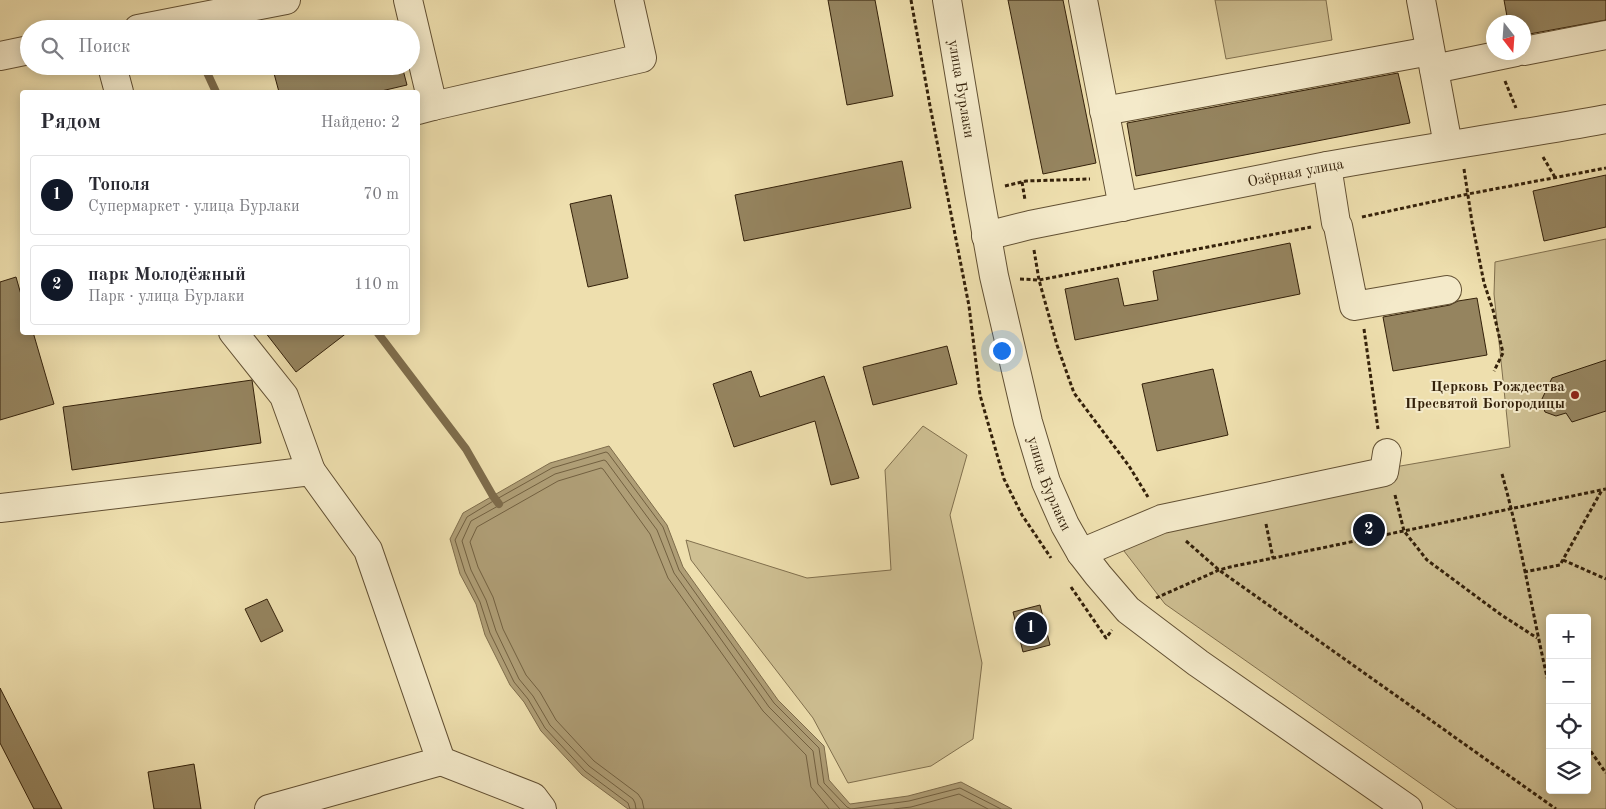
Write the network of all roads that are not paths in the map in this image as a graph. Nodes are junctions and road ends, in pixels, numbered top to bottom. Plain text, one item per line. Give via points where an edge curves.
1 (286, 0) edge
2 (408, 0) edge
3 (629, 0) edge
4 (947, 0) edge
5 (1083, 0) edge
6 (1421, 0) edge
7 (184, 20) edge
8 (411, 20) edge
9 (1606, 35) edge
10 (1531, 50) edge
11 (20, 52) edge
12 (0, 56) edge
13 (1486, 56) edge
14 (1432, 60) junction
15 (114, 75) edge
16 (420, 75) edge
17 (118, 90) edge
18 (425, 108) edge
19 (1104, 111) junction
20 (1606, 119) edge
21 (1448, 145) junction
22 (1327, 166) junction
23 (1123, 207) junction
24 (986, 236) junction
25 (1447, 290) dead end
26 (235, 335) edge
27 (1386, 462) road end
28 (311, 471) junction
29 (0, 508) edge
30 (1082, 553) junction
31 (441, 762) junction
32 (269, 809) edge
33 (542, 809) edge
34 (1408, 809) edge

1 - 7 street
2 - 8 street
3 - 18 street via 642,58
4 - 24 street, улица Бурлаки
5 - 19 street
6 - 14 street
9 - 10 street
11 - 12 street
13 - 14 street
14 - 19 street
14 - 21 street
15 - 17 street
16 - 18 street
19 - 23 street
20 - 21 street, Озёрная улица
21 - 22 street, Озёрная улица
22 - 23 street, Озёрная улица
22 - 25 street via 1341,225 1354,306
23 - 24 street, Озёрная улица
24 - 30 street, улица Бурлаки via 1028,422 1046,482
26 - 28 street via 284,396
27 - 30 street via 1260,498 1162,519
28 - 29 street
28 - 31 street via 368,550
30 - 34 street, улица Бурлаки via 1128,610 1198,664
31 - 32 street
31 - 33 street via 533,797

